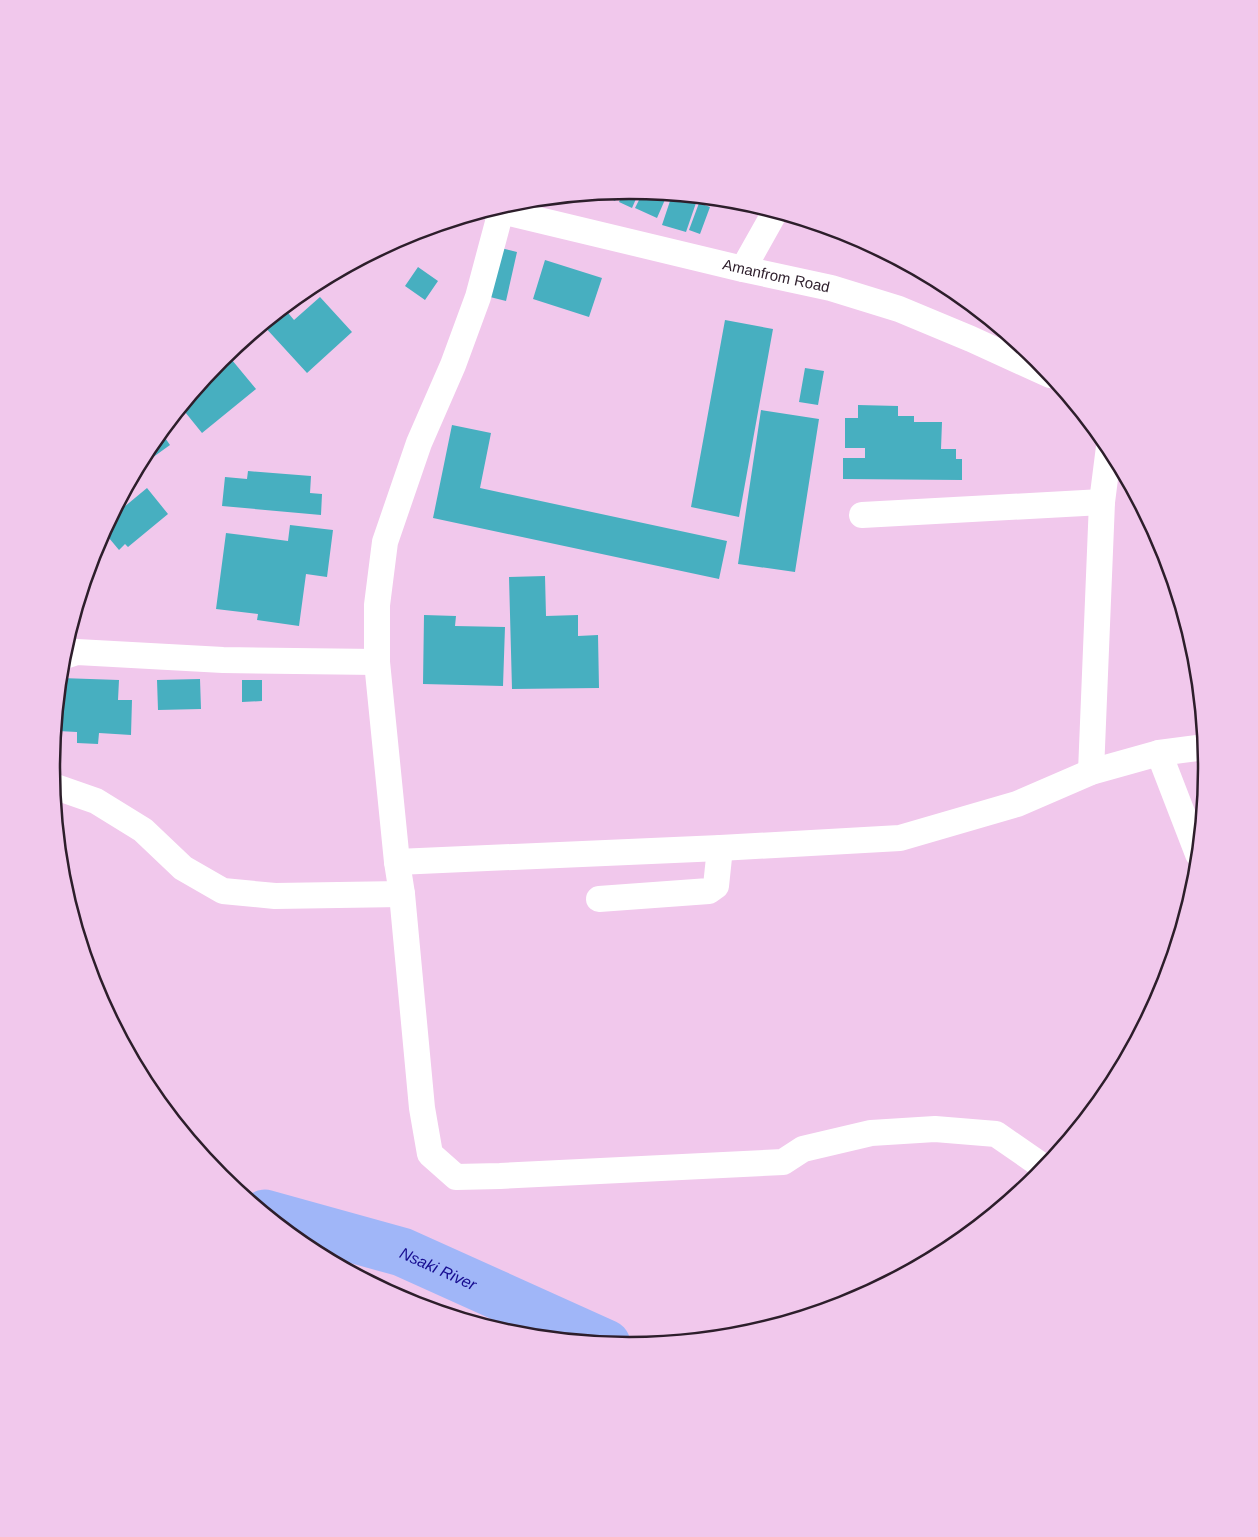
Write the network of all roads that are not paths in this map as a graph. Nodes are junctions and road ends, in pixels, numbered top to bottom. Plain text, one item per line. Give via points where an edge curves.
1 (508, 213) edge
2 (496, 216) edge
3 (772, 218) edge
4 (743, 269) junction
5 (1032, 367) edge
6 (1107, 460) edge
7 (1102, 502) junction
8 (862, 515) dead end
9 (72, 654) edge
10 (377, 662) junction
11 (1197, 748) edge
12 (1159, 753) junction
13 (1091, 772) junction
14 (61, 789) edge
15 (1193, 841) edge
16 (720, 848) junction
17 (396, 862) junction
18 (402, 894) junction
19 (599, 899) dead end
20 (1038, 1163) edge

1 - 4 street, Amanfrom Road
2 - 10 street via 478,297 419,443 385,542 377,606
3 - 4 street
4 - 5 street, Amanfrom Road via 831,288 899,309
6 - 7 street
7 - 8 street
7 - 13 street
9 - 10 street
10 - 17 street
11 - 12 street
12 - 13 street
12 - 15 street
13 - 16 street via 1017,804 900,838
14 - 18 street via 96,801 143,830 183,868 223,891 275,896
16 - 17 street
16 - 19 street via 716,886 709,892
17 - 18 street
18 - 20 street via 422,1108 430,1154 456,1177 783,1162 803,1149 871,1133 936,1129 996,1134

